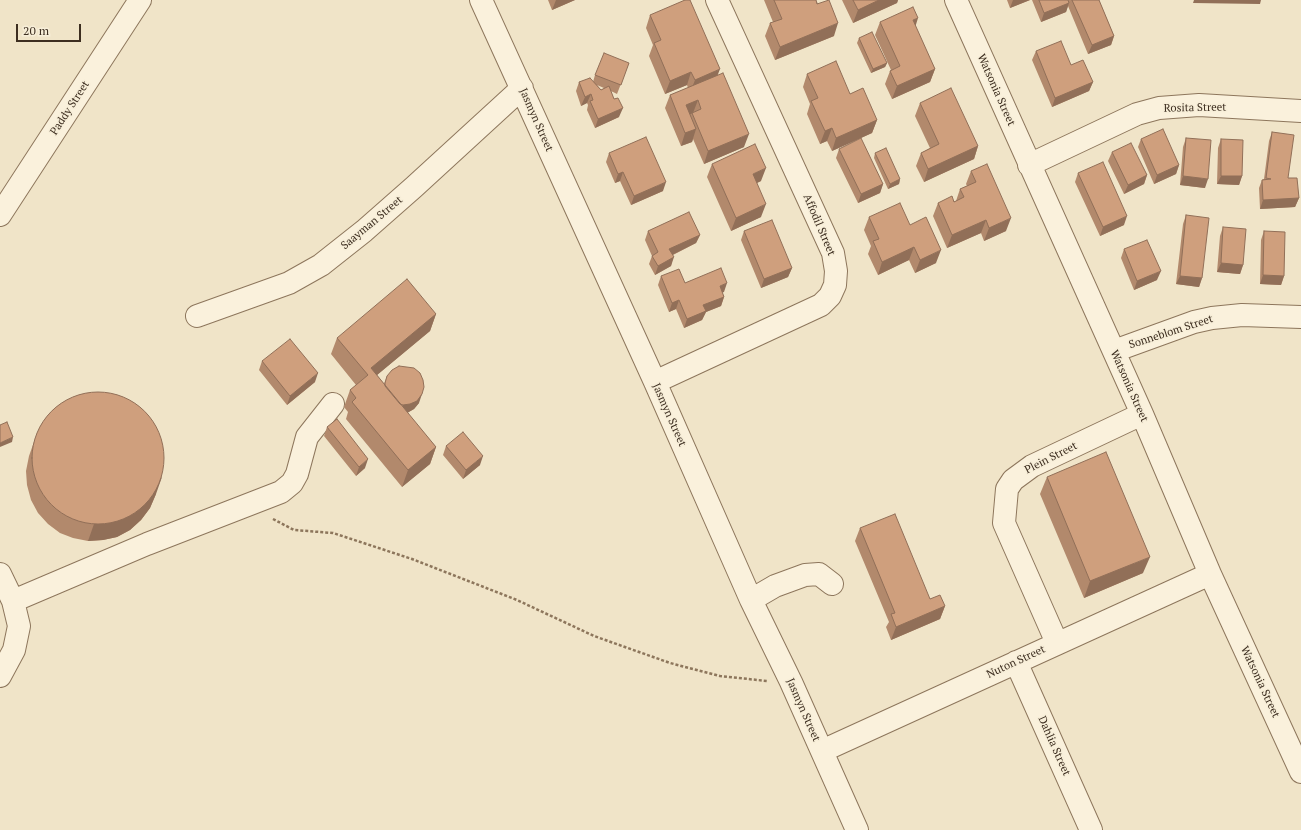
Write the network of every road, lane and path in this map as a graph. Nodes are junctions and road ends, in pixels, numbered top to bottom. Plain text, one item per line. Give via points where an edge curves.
1 (140, 0) edge
2 (481, 0) edge
3 (717, 0) edge
4 (956, 0) edge
5 (522, 88) junction
6 (1301, 111) edge
7 (1029, 165) junction
8 (0, 215) edge
9 (196, 316) dead end
10 (1301, 317) edge
11 (1114, 352) junction
12 (655, 382) junction
13 (333, 404) dead end
14 (1142, 414) junction
15 (251, 504) junction
16 (0, 574) edge
17 (1210, 574) junction
18 (832, 584) dead end
19 (751, 600) junction
20 (13, 602) junction
21 (1057, 643) junction
22 (1016, 662) junction
23 (0, 676) edge
24 (791, 682) junction
25 (822, 751) junction
26 (1301, 772) edge
27 (857, 830) edge
28 (1091, 830) edge

1 - 8 street, Paddy Street
2 - 5 street, Jasmyn Street
3 - 12 street, Affodil Street via 833,253 835,285 830,296 821,305
4 - 7 street, Watsonia Street
5 - 9 street, Saayman Street via 414,187 321,265 289,283
5 - 12 street, Jasmyn Street
6 - 7 street, Rosita Street via 1199,105 1159,108 1137,114
7 - 11 street, Watsonia Street
10 - 11 street, Sonneblom Street via 1242,315 1212,318 1194,322
11 - 14 street, Watsonia Street
12 - 19 street, Jasmyn Street
13 - 15 street via 307,437 292,483 273,496
14 - 17 street, Watsonia Street
14 - 21 street, Plein Street via 1032,466 1013,480 1007,489 1004,523
15 - 20 street via 147,544
15 - 24 path via 278,523 294,530 333,533 412,559 517,600 594,636 670,663 720,676
16 - 20 street
17 - 21 street, Nuton Street
17 - 26 street, Watsonia Street
18 - 19 street via 819,574 805,575 780,584
19 - 24 street, Jasmyn Street
20 - 23 street via 19,626 18,636 14,650
21 - 22 street, Nuton Street
22 - 25 street, Nuton Street
22 - 28 street, Dahlia Street
24 - 25 street, Jasmyn Street
25 - 27 street, Jasmyn Street

